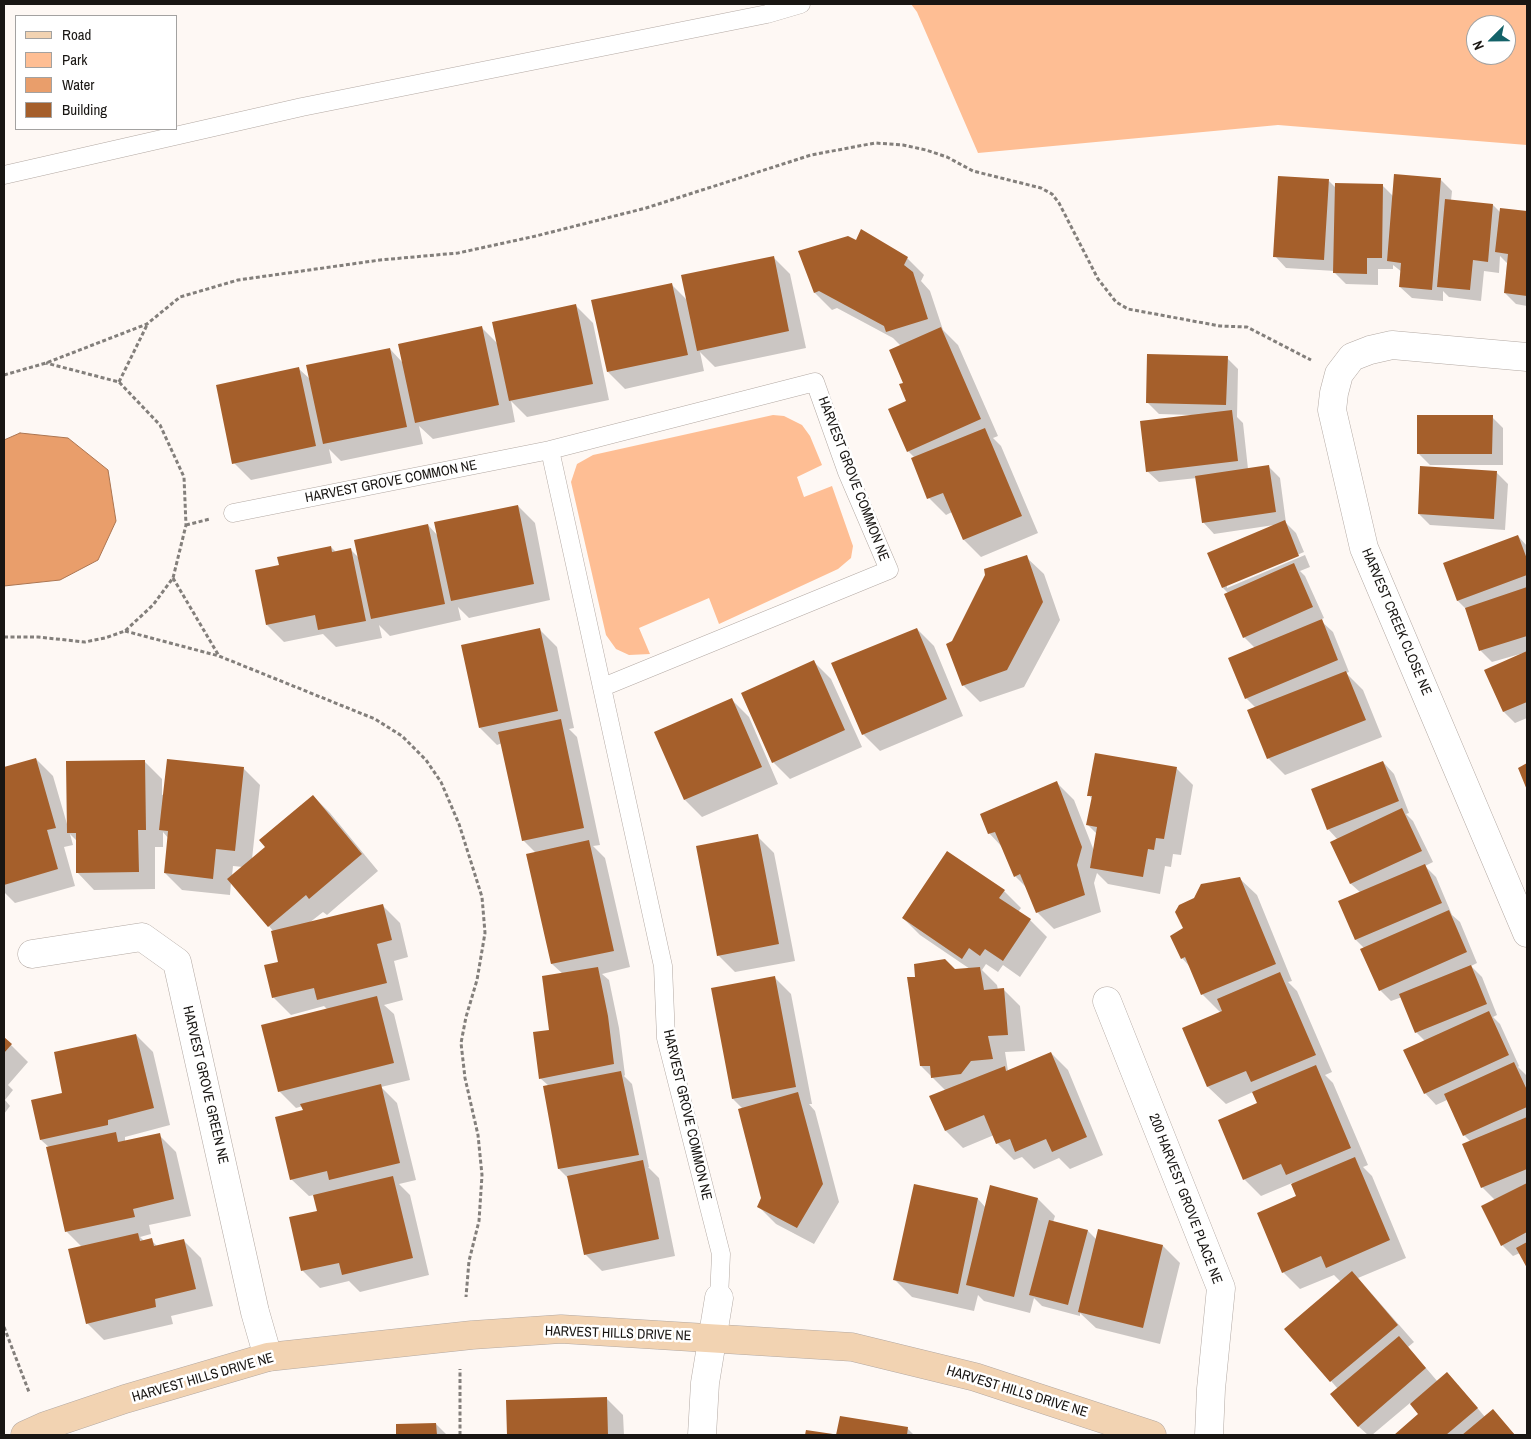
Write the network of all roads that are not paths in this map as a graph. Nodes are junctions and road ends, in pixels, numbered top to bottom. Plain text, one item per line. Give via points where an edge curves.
1 (801, 4) edge
2 (4, 175) edge
3 (1527, 357) edge
4 (550, 450) junction
5 (233, 513) dead end
6 (603, 687) junction
7 (1526, 929) edge
8 (32, 954) dead end
9 (1107, 1001) dead end
10 (719, 1298) joint
11 (712, 1338) junction
12 (268, 1357) junction
13 (25, 1435) edge
14 (702, 1435) edge
15 (1152, 1435) edge
16 (1209, 1435) edge

1 - 2 lane via 767,14 302,107
3 - 7 street, HARVEST CREEK CLOSE NE via 1392,345 1370,350 1352,357 1339,374 1332,410 1364,548
4 - 5 lane, HARVEST GROVE COMMON NE
4 - 6 lane, HARVEST GROVE COMMON NE
4 - 6 lane, HARVEST GROVE COMMON NE via 815,382 847,472 889,570
6 - 10 lane, HARVEST GROVE COMMON NE via 663,966 666,1038 721,1254
8 - 12 street, HARVEST GROVE GREEN NE via 142,937 177,962
9 - 16 street, 200 HARVEST GROVE PLACE NE via 1221,1288 1210,1389
10 - 11 street, HARVEST GROVE COMMON NE
11 - 12 street, HARVEST HILLS DRIVE NE via 560,1329 472,1334
11 - 14 street, HARVEST GROVE COMMON NE
11 - 15 street, HARVEST HILLS DRIVE NE via 852,1347 975,1377
12 - 13 street, HARVEST HILLS DRIVE NE via 125,1399

